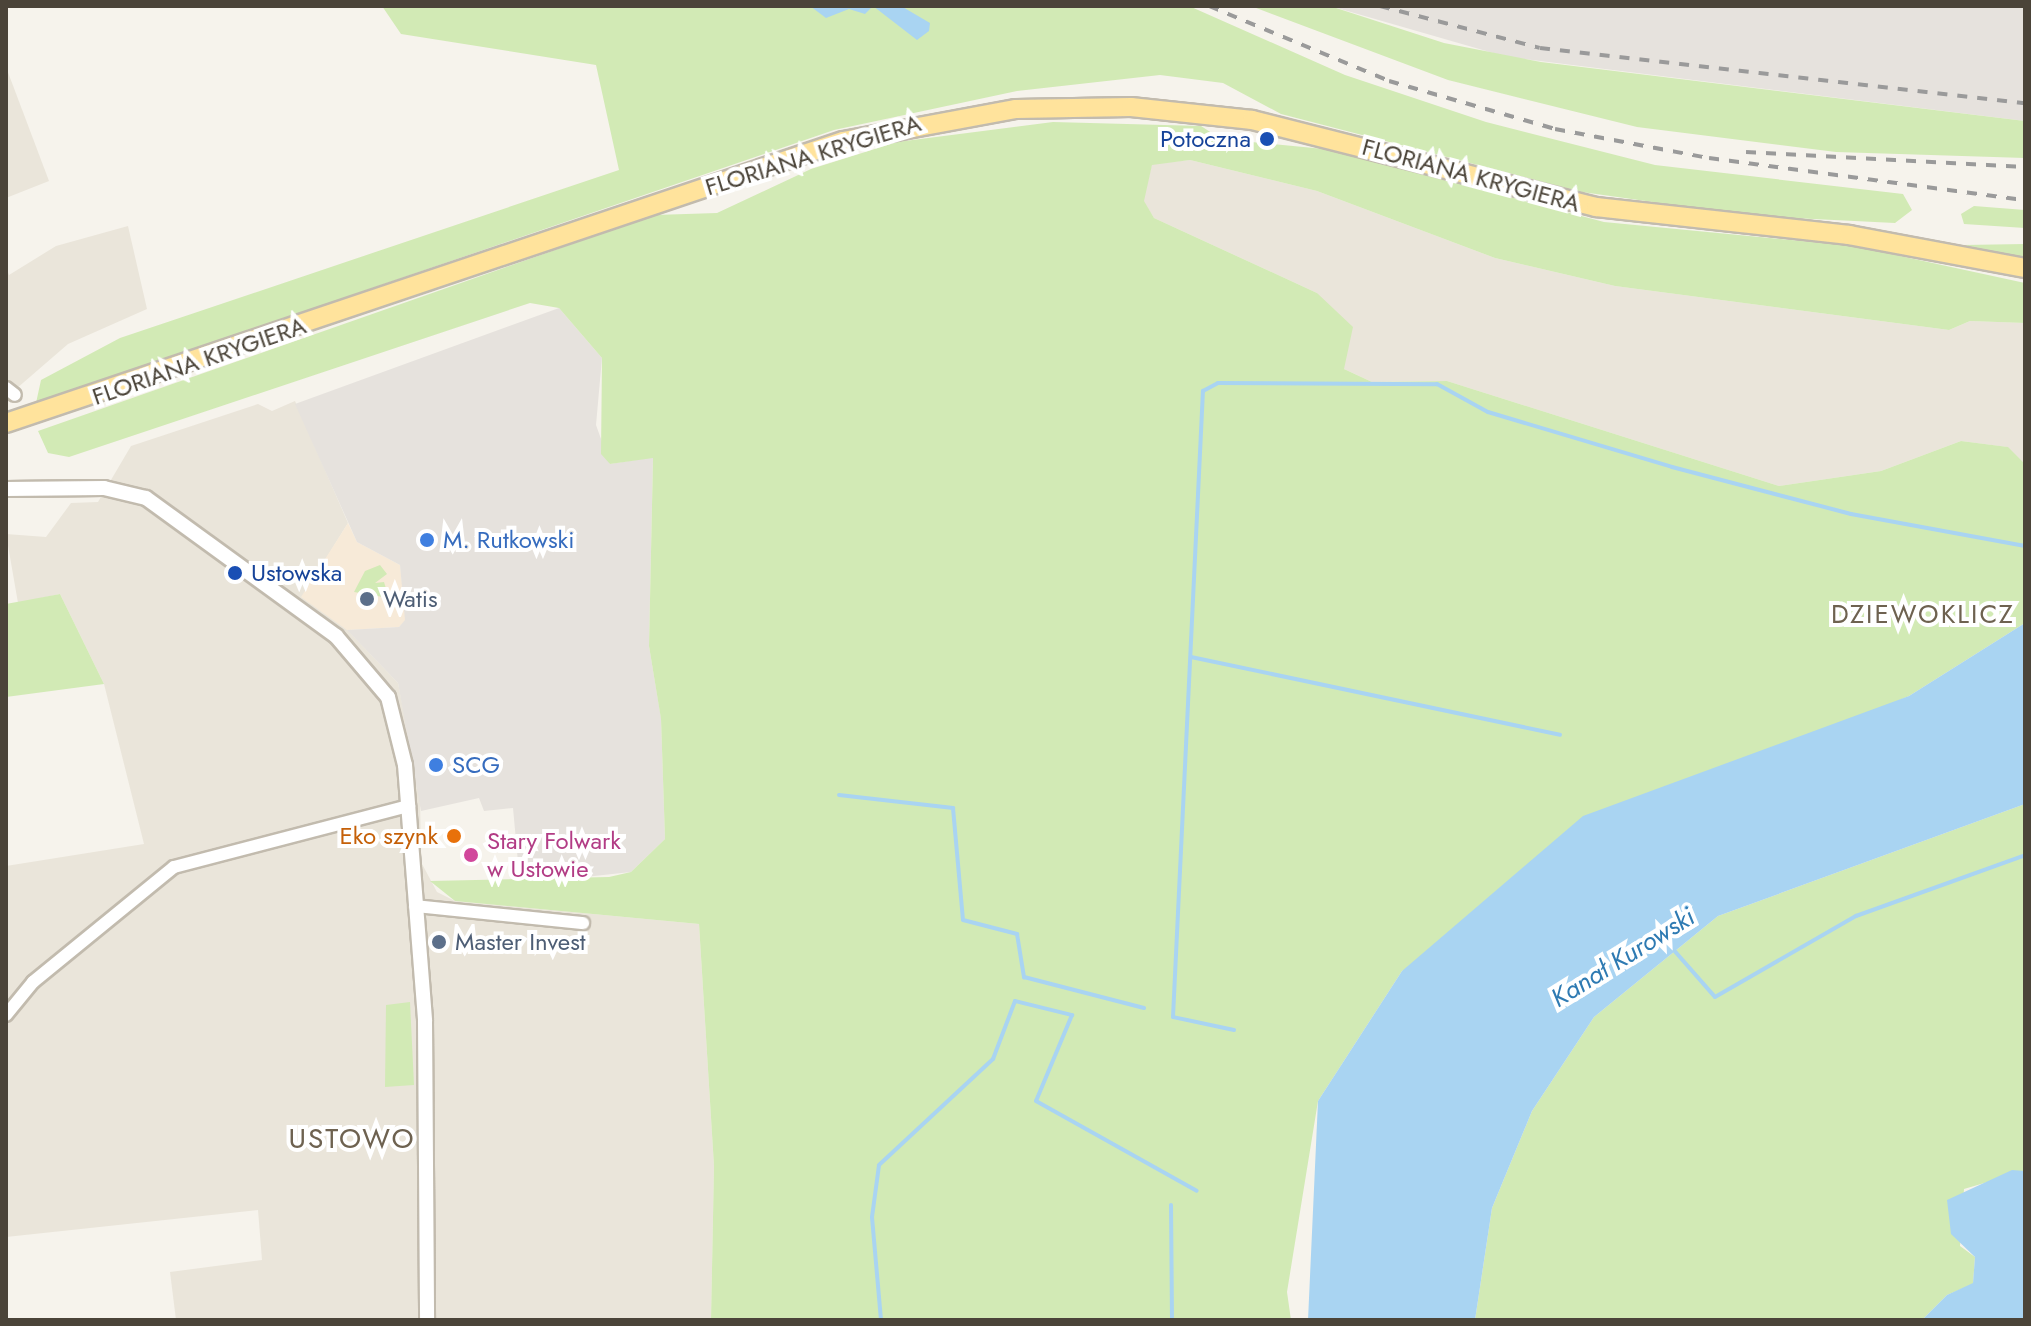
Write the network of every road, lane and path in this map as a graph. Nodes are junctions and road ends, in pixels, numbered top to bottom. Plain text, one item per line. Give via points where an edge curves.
1 (2025, 268) edge
2 (6, 423) edge
3 (6, 489) edge
4 (409, 806) junction
5 (415, 906) junction
6 (583, 923) dead end
7 (6, 1015) edge
8 (427, 1320) edge

1 - 2 main road, FLORIANA KRYGIERA via 1849,235 1596,207 1315,133 1169,109 1074,106 957,115 769,165
3 - 4 street via 146,498 336,636 388,697
4 - 5 street
4 - 7 street via 174,867 33,982
5 - 6 street
5 - 8 street via 427,1045

